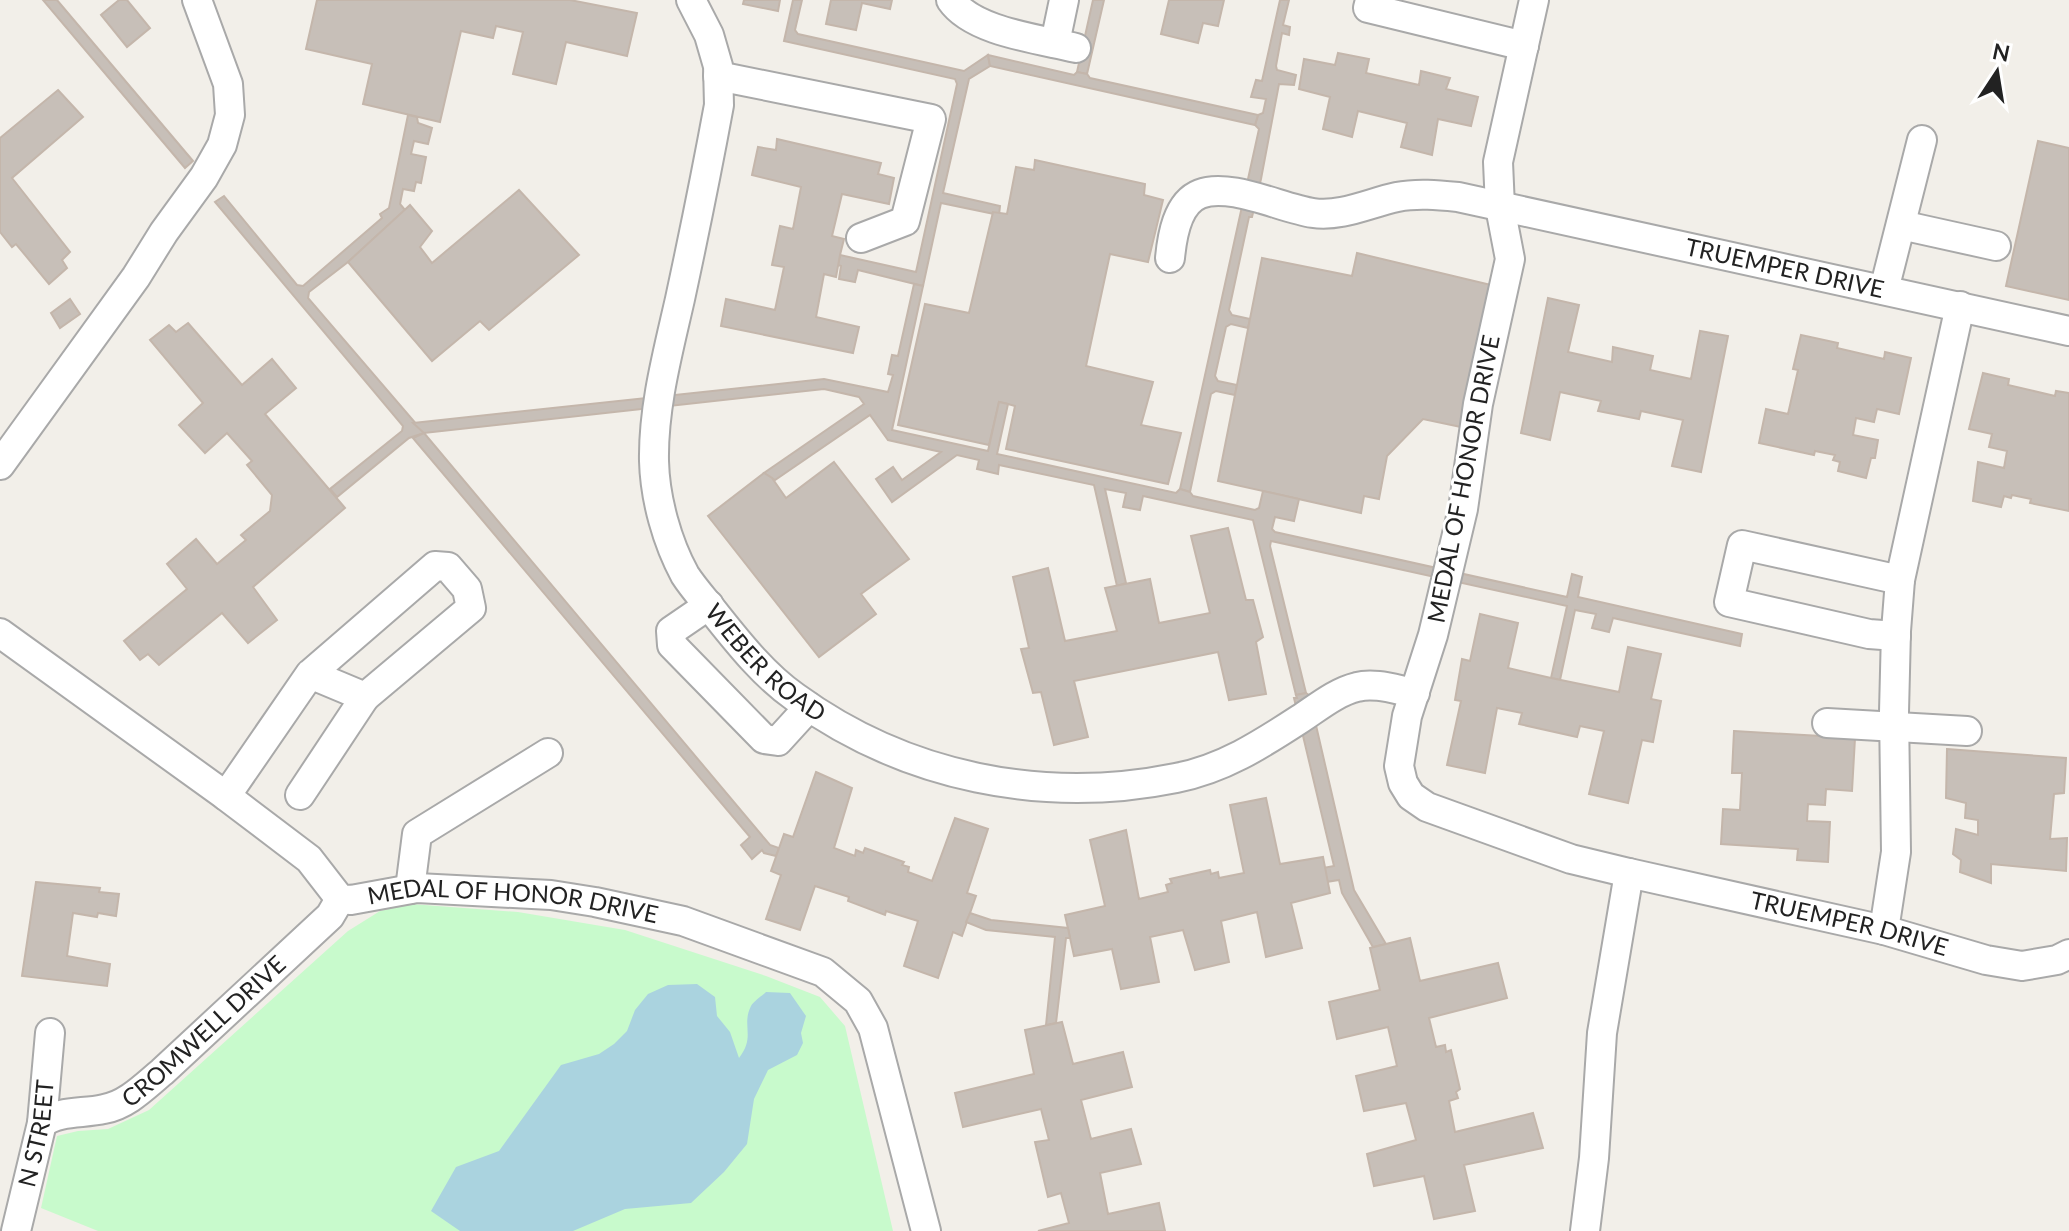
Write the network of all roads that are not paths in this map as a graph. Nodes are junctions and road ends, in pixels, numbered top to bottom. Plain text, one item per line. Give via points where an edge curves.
1 (197, 0) edge
2 (691, 0) edge
3 (951, 0) edge
4 (1064, 0) edge
5 (1370, 0) edge
6 (1534, 0) edge
7 (1524, 46) junction
8 (718, 76) junction
9 (1922, 140) dead end
10 (1500, 207) junction
11 (1901, 225) junction
12 (861, 238) dead end
13 (1996, 246) dead end
14 (1170, 258) dead end
15 (1884, 290) junction
16 (1960, 306) junction
17 (2069, 331) edge
18 (0, 465) edge
19 (1900, 580) junction
20 (709, 605) junction
21 (0, 633) edge
22 (1896, 636) junction
23 (310, 674) junction
24 (1415, 693) junction
25 (365, 697) junction
26 (809, 707) junction
27 (1827, 723) dead end
28 (1894, 726) junction
29 (1967, 731) dead end
30 (548, 753) dead end
31 (300, 795) dead end
32 (226, 796) junction
33 (1629, 873) junction
34 (410, 889) junction
35 (340, 899) junction
36 (1884, 930) junction
37 (2069, 954) edge
38 (50, 1033) dead end
39 (42, 1123) junction
40 (21, 1230) edge
41 (926, 1231) edge
42 (1585, 1231) edge

1 - 18 street via 228,84 230,115 222,145 136,277
2 - 8 street, WEBER ROAD via 709,35
3 - 4 street via 983,25 1066,46
5 - 7 street via 1368,8
6 - 7 street, MEDAL OF HONOR DRIVE
7 - 10 street, MEDAL OF HONOR DRIVE via 1498,162
8 - 12 street via 931,119 905,221
8 - 20 street, WEBER ROAD via 719,105 666,364 654,462 670,540 685,575
9 - 11 street
10 - 14 street, TRUEMPER DRIVE via 1427,194 1316,213 1228,190 1212,191 1186,204
10 - 15 street, TRUEMPER DRIVE
10 - 24 street, MEDAL OF HONOR DRIVE via 1510,259 1478,404 1463,509
11 - 13 street
11 - 15 street
15 - 16 street, TRUEMPER DRIVE
16 - 17 street, TRUEMPER DRIVE
16 - 19 street
19 - 22 street
19 - 22 street via 1742,545 1729,602
20 - 26 street, WEBER ROAD via 759,664
20 - 26 street via 671,631 672,645 764,739 778,741
21 - 32 street, MEDAL OF HONOR DRIVE
22 - 28 street
23 - 25 street
23 - 25 street via 435,566 448,567 467,589 471,608
23 - 32 street
24 - 26 street, WEBER ROAD via 1357,687 1216,768 1138,784 1069,789 991,782 939,768 890,751
24 - 33 street, MEDAL OF HONOR DRIVE via 1399,766 1411,796 1427,807 1571,859
25 - 31 street
27 - 28 street
28 - 29 street
28 - 36 street via 1896,852
30 - 34 street via 417,834
32 - 35 street, MEDAL OF HONOR DRIVE via 309,859
33 - 36 street, TRUEMPER DRIVE
33 - 42 street via 1602,1033
34 - 35 street, MEDAL OF HONOR DRIVE
34 - 41 street, MEDAL OF HONOR DRIVE via 595,902 683,921 823,972 858,1001 873,1028
35 - 39 street, CROMWELL DRIVE via 330,916 136,1092 116,1105
36 - 37 street, TRUEMPER DRIVE via 2022,966
38 - 39 street, N STREET
39 - 40 street, N STREET

